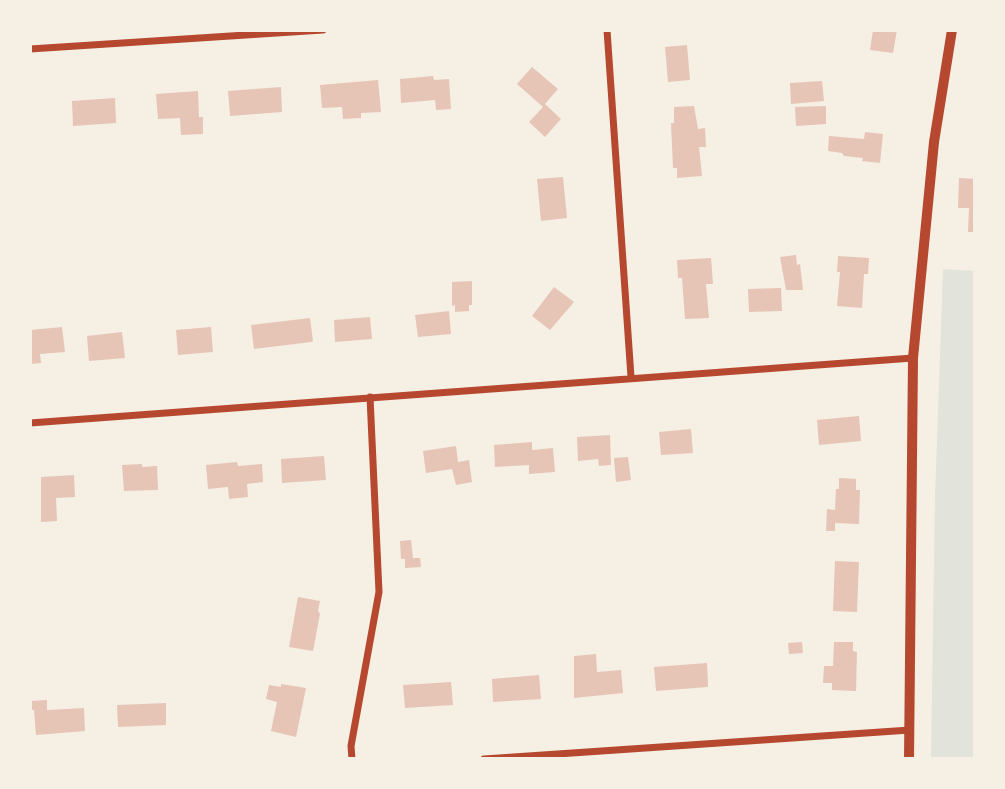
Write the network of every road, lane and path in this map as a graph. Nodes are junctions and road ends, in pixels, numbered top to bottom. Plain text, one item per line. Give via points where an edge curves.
1 (323, 30) edge
2 (607, 30) edge
3 (953, 30) edge
4 (30, 49) edge
5 (914, 358) junction
6 (631, 377) junction
7 (370, 397) junction
8 (30, 423) edge
9 (910, 730) junction
10 (352, 759) edge
11 (484, 759) edge
12 (909, 759) edge

1 - 4 street
2 - 6 street
3 - 5 street via 934,142
5 - 6 street
5 - 9 street
6 - 7 street
7 - 8 street
7 - 10 street via 379,592
9 - 11 street
9 - 12 street

